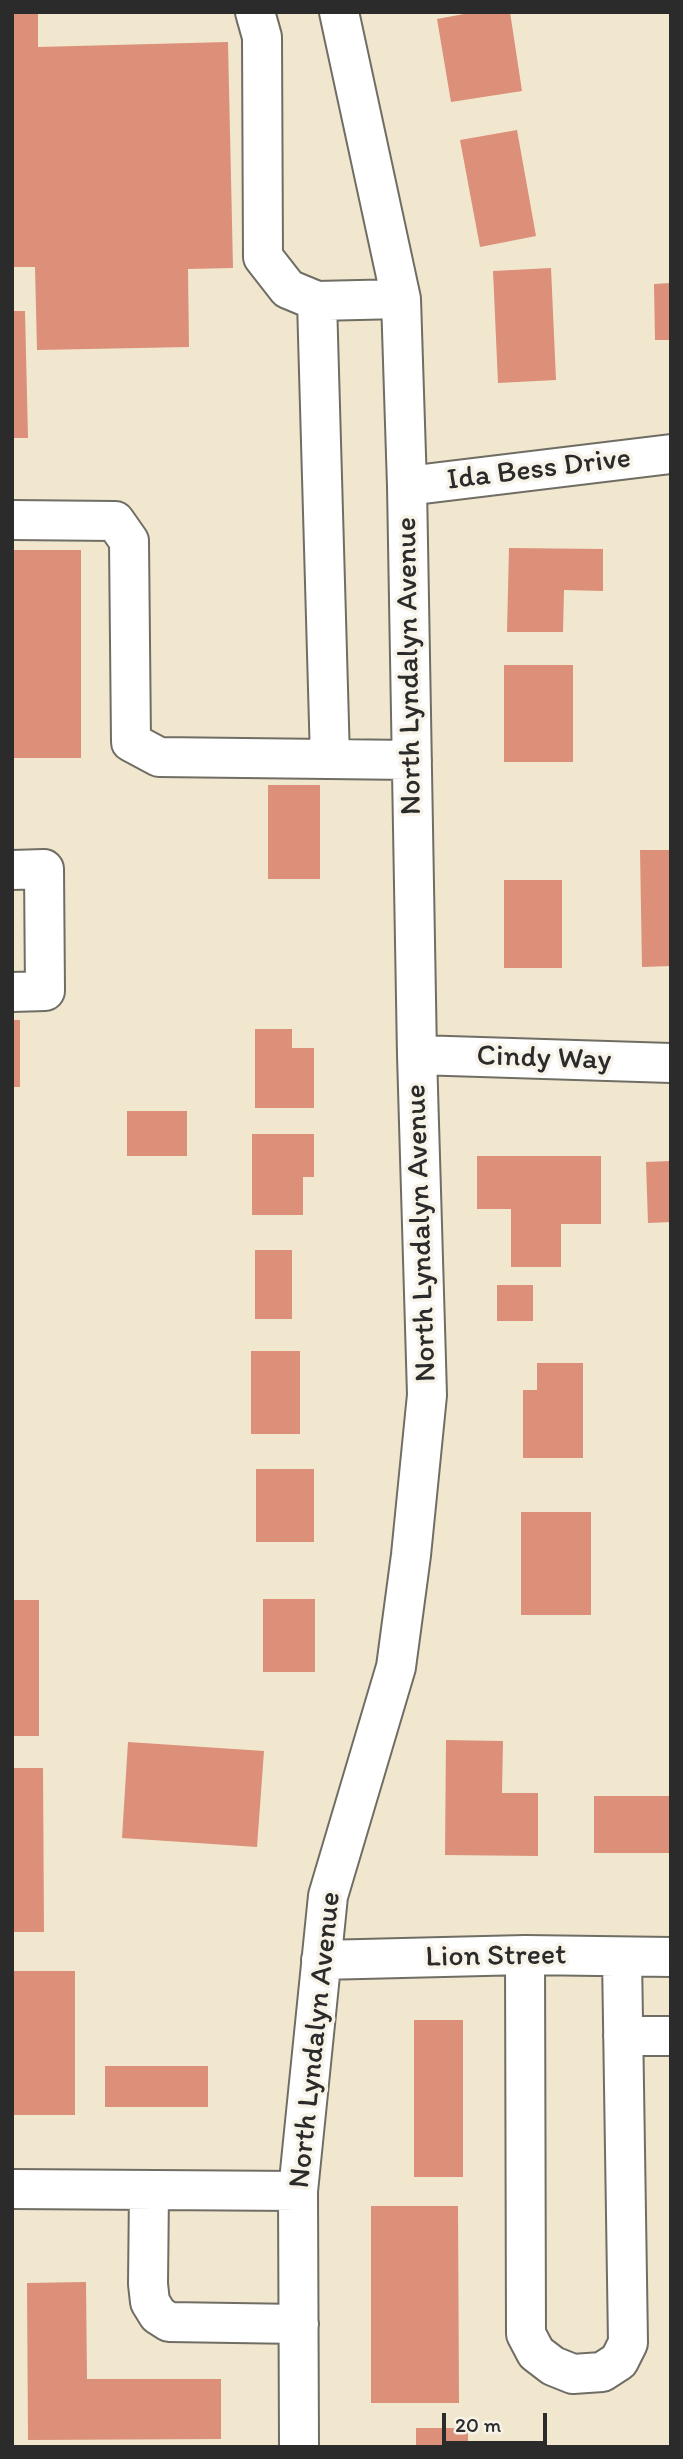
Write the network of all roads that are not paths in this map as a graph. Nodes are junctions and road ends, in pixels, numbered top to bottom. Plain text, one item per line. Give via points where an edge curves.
1 (255, 12) edge
2 (339, 12) edge
3 (401, 299) junction
4 (317, 301) junction
5 (671, 454) edge
6 (407, 486) junction
7 (12, 520) edge
8 (330, 759) junction
9 (412, 760) junction
10 (12, 870) edge
11 (12, 992) edge
12 (417, 1055) junction
13 (671, 1063) edge
14 (525, 1955) junction
15 (622, 1957) junction
16 (671, 1957) edge
17 (321, 1960) junction
18 (623, 2036) junction
19 (671, 2036) edge
20 (12, 2189) edge
21 (149, 2191) junction
22 (298, 2191) junction
23 (299, 2324) junction
24 (299, 2447) edge

1 - 4 street via 262,37 263,257 288,289
2 - 3 street, North Lyndalyn Avenue
3 - 4 street
3 - 6 street, North Lyndalyn Avenue
4 - 8 street
5 - 6 street, Ida Bess Drive
6 - 9 street, North Lyndalyn Avenue
7 - 8 street via 115,521 129,541 131,742 159,757
8 - 9 street
9 - 12 street, North Lyndalyn Avenue
10 - 11 street via 44,869 45,991
12 - 13 street, Cindy Way
12 - 17 street, North Lyndalyn Avenue via 427,1395 411,1555 396,1667 328,1896
14 - 15 street, Lion Street
14 - 17 street, Lion Street
14 - 18 street via 526,2334 536,2353 573,2374 602,2372 619,2361 628,2343
15 - 16 street, Lion Street
15 - 18 street
17 - 22 street, North Lyndalyn Avenue
18 - 19 street
20 - 21 street
21 - 22 street
21 - 23 street via 148,2284 150,2302 158,2315 169,2322
22 - 23 street, North Lyndalyn Avenue
23 - 24 street, North Lyndalyn Avenue

